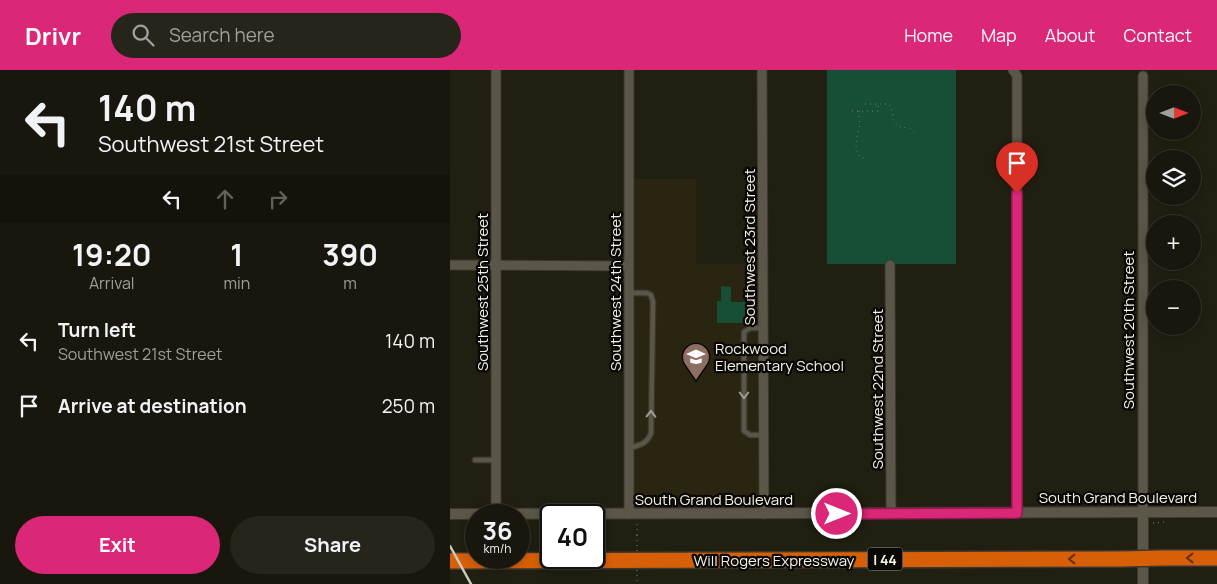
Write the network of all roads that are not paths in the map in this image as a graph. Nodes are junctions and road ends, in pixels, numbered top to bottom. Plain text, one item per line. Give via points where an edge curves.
1 (496, 70) edge
2 (629, 70) edge
3 (762, 70) edge
4 (1013, 70) edge
5 (1143, 76) dead end
6 (450, 265) edge
7 (496, 265) junction
8 (890, 265) dead end
9 (628, 266) junction
10 (628, 293) junction
11 (764, 328) junction
12 (764, 435) junction
13 (628, 448) junction
14 (475, 460) dead end
15 (496, 460) junction
16 (496, 504) edge
17 (1144, 512) junction
18 (1217, 512) edge
19 (891, 513) junction
20 (1017, 513) junction
21 (450, 514) edge
22 (465, 514) edge
23 (530, 514) edge
24 (629, 514) junction
25 (764, 514) junction
26 (1217, 558) edge
27 (450, 561) edge
28 (1143, 584) edge

1 - 7 street, Southwest 25th Street
2 - 9 street, Southwest 24th Street
3 - 11 street, Southwest 23rd Street
4 - 20 street via 1017,76
5 - 17 street, Southwest 20th Street
6 - 7 street
7 - 9 street
7 - 15 street, Southwest 25th Street
8 - 19 street, Southwest 22nd Street
9 - 10 street, Southwest 24th Street
10 - 13 street, Southwest 24th Street
13 -> 10 lane via 643,444 651,433 652,302 651,295 647,293
11 - 12 street, Southwest 23rd Street
11 -> 12 lane via 750,328 744,332 743,347 744,430
12 - 25 street, Southwest 23rd Street
13 - 24 street, Southwest 24th Street
14 - 15 lane
15 - 16 street, Southwest 25th Street
17 - 18 street, South Grand Boulevard
17 - 20 street, South Grand Boulevard
17 - 28 street, Southwest 20th Street
19 - 20 street, South Grand Boulevard
19 - 25 street, South Grand Boulevard
21 - 22 street, South Grand Boulevard
23 - 24 street, South Grand Boulevard
24 - 25 street, South Grand Boulevard
26 -> 27 highway, Will Rogers Expressway / I 44, bridge

